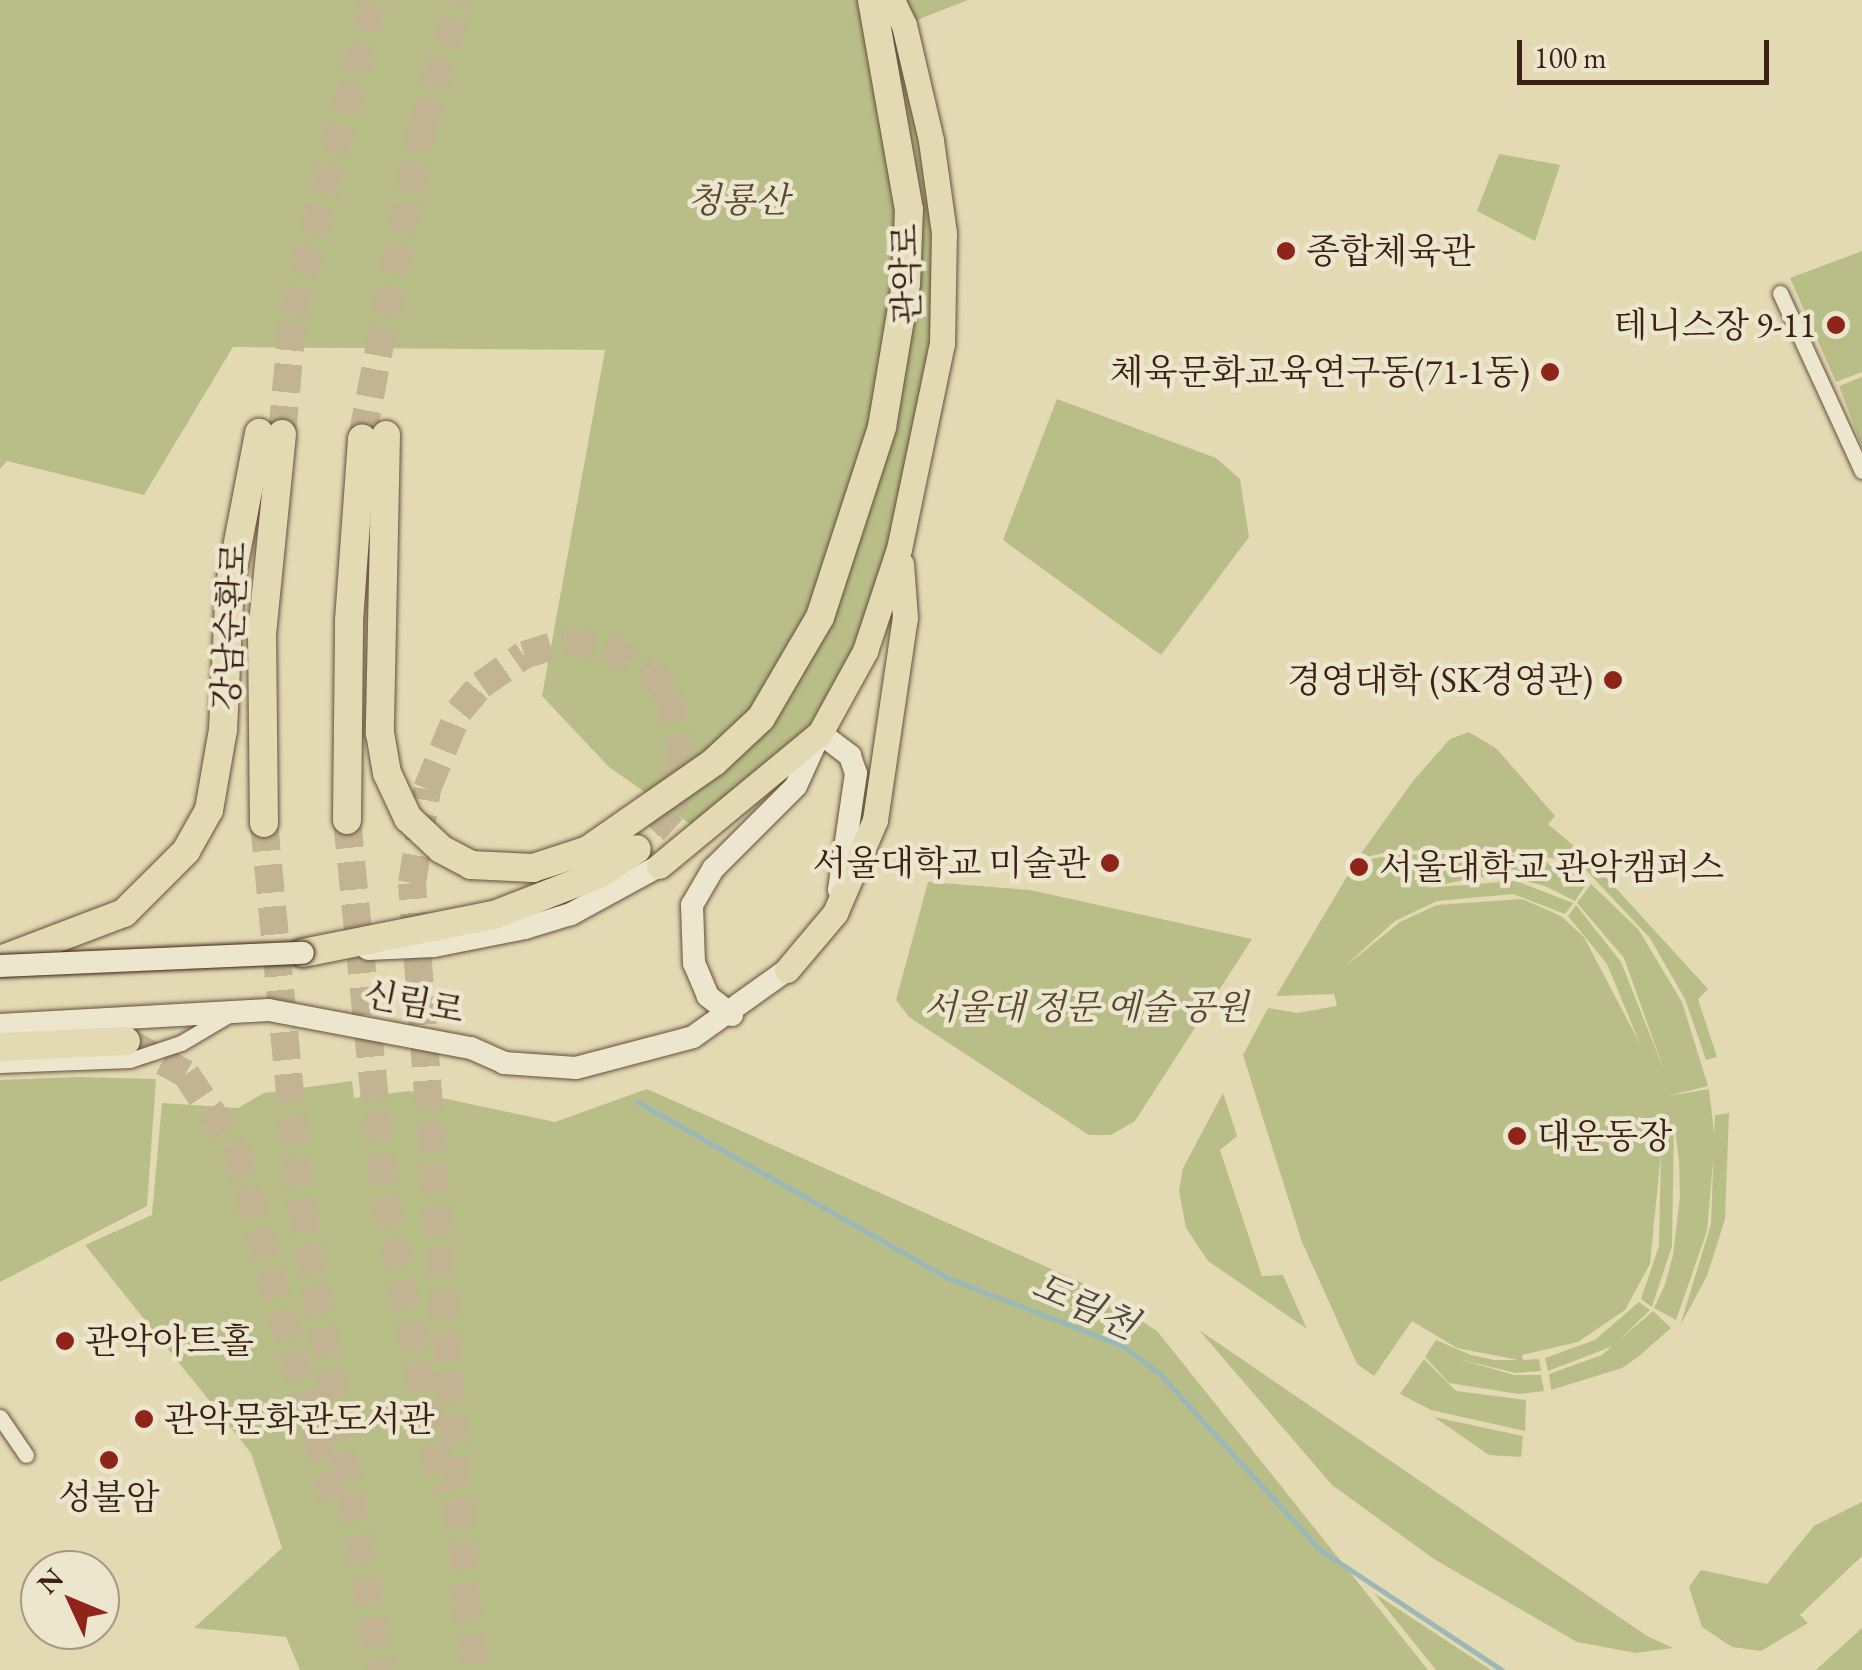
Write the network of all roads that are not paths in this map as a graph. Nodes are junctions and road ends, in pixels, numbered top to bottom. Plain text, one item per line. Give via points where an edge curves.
1 (872, 0) edge
2 (892, 0) edge
3 (1780, 293) dead end
4 (1862, 472) edge
5 (900, 549) junction
6 (820, 733) junction
7 (348, 820) tunnel mouth
8 (264, 823) tunnel mouth
9 (648, 858) joint
10 (836, 913) junction
11 (303, 952) joint
12 (0, 963) edge
13 (787, 970) joint
14 (233, 1013) junction
15 (732, 1015) junction
16 (0, 1025) edge
17 (126, 1041) tunnel mouth
18 (0, 1047) edge
19 (0, 1065) edge
20 (0, 1416) edge
21 (26, 1455) dead end

1 - 7 highway via 909,210 906,284 882,427 820,616 761,718 714,762 588,850 533,868 471,865 441,849 408,818 386,773 374,437 348,638
2 - 5 main road, 관악로 via 931,140 944,232 942,344
3 - 4 street
5 - 6 main road, 관악로 via 865,651
5 - 10 main road, 관악로 via 905,618 890,744 875,820
6 - 9 main road, 관악로
6 - 10 main road via 850,756 856,773
6 - 15 main road via 796,786 713,868 692,905 694,963 708,996
8 - 12 highway, 강남순환로 via 262,634 271,433 230,584 224,730 209,810 186,852 124,913
9 - 11 highway via 494,915
10 - 13 main road, 관악로
11 - 12 main road, bridge
13 - 15 main road, 신림로
14 - 15 main road, 신림로 via 269,1010 551,1069 638,1056
14 - 16 main road, 신림로
14 - 19 street via 181,1044 130,1060
17 - 18 highway
20 - 21 street

